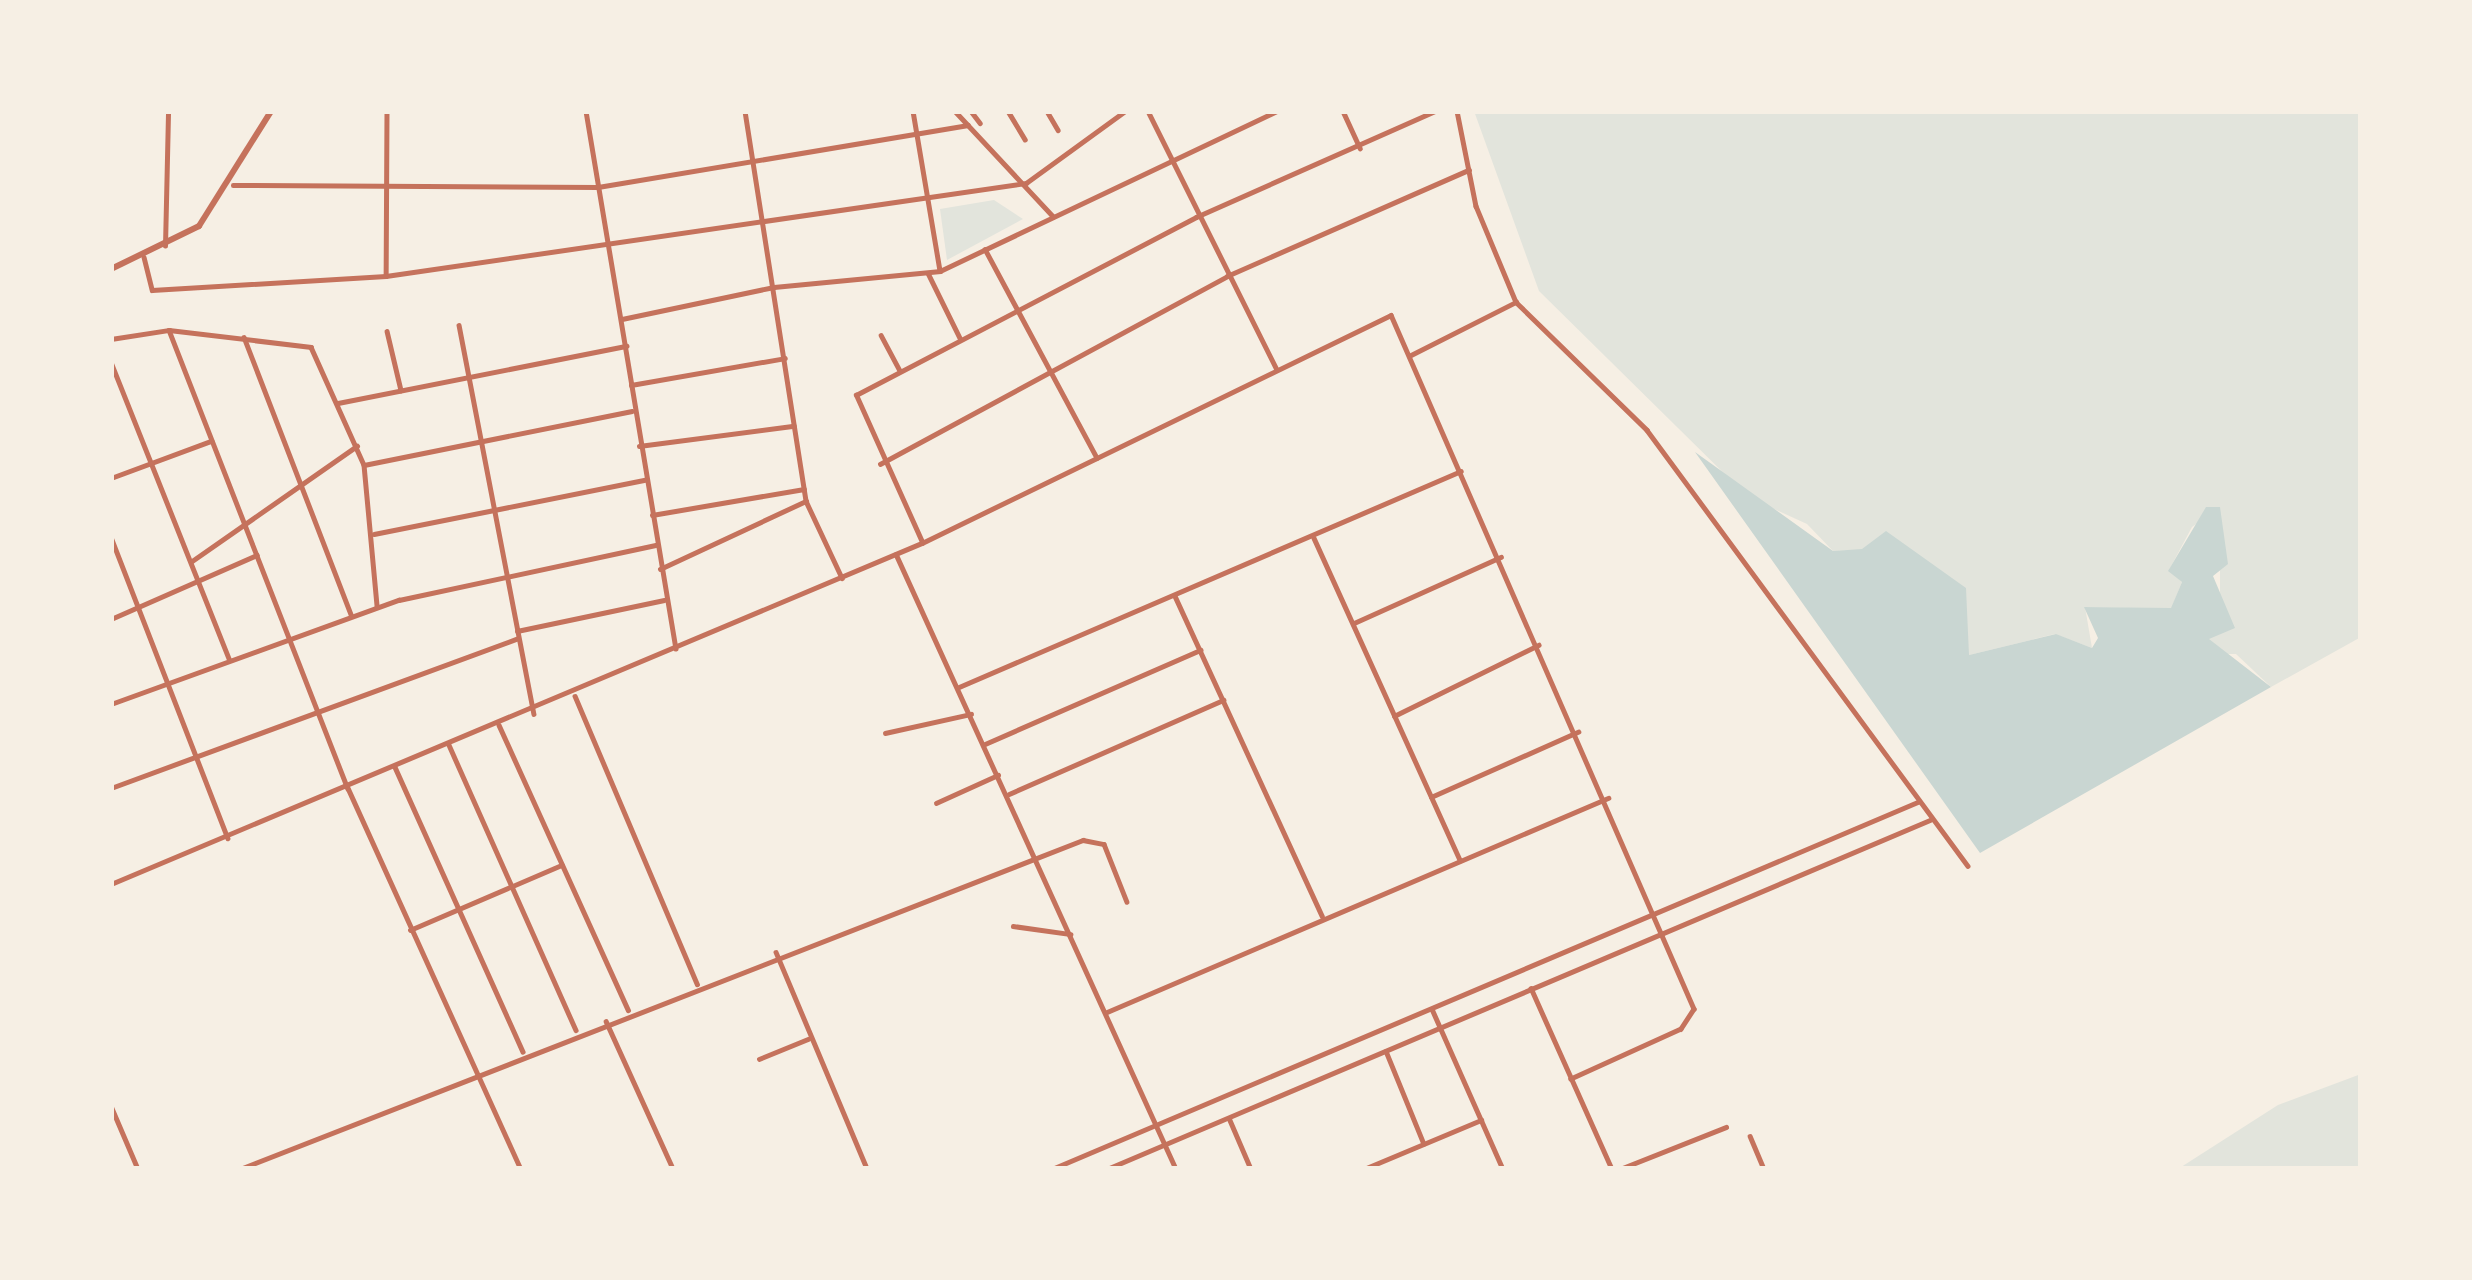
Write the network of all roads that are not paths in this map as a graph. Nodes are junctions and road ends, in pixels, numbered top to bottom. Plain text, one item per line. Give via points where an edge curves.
1 (168, 111) edge
2 (271, 111) edge
3 (387, 111) edge
4 (586, 111) edge
5 (745, 111) edge
6 (913, 111) edge
7 (955, 111) edge
8 (971, 111) edge
9 (1008, 111) edge
10 (1047, 111) edge
11 (1125, 111) edge
12 (1148, 111) edge
13 (1277, 111) edge
14 (1343, 111) edge
15 (1435, 111) edge
16 (1457, 111) edge
17 (980, 123) dead end
18 (968, 125) junction
19 (917, 130) junction
20 (1058, 130) dead end
21 (1024, 139) dead end
22 (1360, 148) junction
23 (1168, 160) junction
24 (754, 163) junction
25 (1469, 170) junction
26 (1026, 183) junction
27 (233, 185) junction
28 (598, 187) junction
29 (387, 191) junction
30 (928, 202) junction
31 (1053, 215) junction
32 (1196, 217) junction
33 (764, 227) junction
34 (609, 244) junction
35 (165, 247) junction
36 (985, 249) junction
37 (144, 256) junction
38 (111, 269) edge
39 (940, 271) junction
40 (928, 273) junction
41 (386, 276) junction
42 (1227, 276) junction
43 (774, 287) junction
44 (1516, 302) junction
45 (1016, 307) junction
46 (622, 320) junction
47 (459, 325) dead end
48 (169, 330) junction
49 (388, 331) dead end
50 (880, 335) dead end
51 (244, 337) junction
52 (960, 338) junction
53 (111, 339) edge
54 (626, 346) junction
55 (1409, 356) junction
56 (785, 358) junction
57 (111, 362) edge
58 (1276, 368) junction
59 (1052, 369) junction
60 (900, 370) junction
61 (467, 377) junction
62 (631, 385) junction
63 (401, 390) junction
64 (337, 404) junction
65 (632, 411) junction
66 (795, 426) junction
67 (211, 440) junction
68 (481, 443) junction
69 (357, 446) junction
70 (639, 446) junction
71 (1097, 458) junction
72 (152, 463) junction
73 (880, 464) junction
74 (364, 465) junction
75 (1461, 472) junction
76 (111, 478) edge
77 (645, 480) junction
78 (300, 486) junction
79 (805, 489) junction
80 (806, 500) junction
81 (493, 510) junction
82 (652, 515) junction
83 (244, 523) junction
84 (373, 535) junction
85 (111, 537) edge
86 (1314, 538) junction
87 (922, 543) junction
88 (655, 544) junction
89 (896, 554) junction
90 (257, 555) junction
91 (1502, 557) junction
92 (192, 561) junction
93 (660, 569) junction
94 (505, 574) junction
95 (198, 578) junction
96 (842, 578) junction
97 (1175, 596) junction
98 (664, 600) junction
99 (138, 607) junction
100 (377, 608) junction
101 (351, 615) junction
102 (111, 619) edge
103 (1354, 623) junction
104 (516, 635) junction
105 (289, 638) junction
106 (1538, 645) junction
107 (1200, 650) junction
108 (676, 651) junction
109 (230, 661) junction
110 (168, 683) junction
111 (958, 687) junction
112 (575, 696) junction
113 (1223, 700) junction
114 (111, 704) edge
115 (318, 708) junction
116 (970, 713) junction
117 (534, 714) junction
118 (1394, 716) junction
119 (500, 725) junction
120 (1579, 732) junction
121 (885, 734) dead end
122 (984, 744) junction
123 (449, 745) junction
124 (195, 755) junction
125 (395, 767) junction
126 (998, 775) junction
127 (111, 788) edge
128 (348, 788) junction
129 (1007, 795) junction
130 (1431, 797) junction
131 (1608, 798) junction
132 (1918, 802) junction
133 (936, 803) dead end
134 (1931, 820) junction
135 (228, 838) junction
136 (1035, 856) junction
137 (1460, 860) junction
138 (562, 865) junction
139 (1968, 866) dead end
140 (111, 884) edge
141 (512, 887) junction
142 (1127, 902) dead end
143 (459, 910) junction
144 (1655, 915) junction
145 (1322, 916) junction
146 (1013, 926) dead end
147 (410, 930) junction
148 (1662, 933) junction
149 (1070, 934) junction
150 (776, 952) junction
151 (697, 984) junction
152 (1531, 988) junction
153 (1432, 1009) junction
154 (629, 1012) junction
155 (1107, 1012) junction
156 (606, 1021) junction
157 (1442, 1028) junction
158 (577, 1033) junction
159 (808, 1039) junction
160 (1386, 1051) junction
161 (524, 1054) junction
162 (759, 1059) dead end
163 (479, 1072) junction
164 (1571, 1079) junction
165 (111, 1106) edge
166 (1229, 1118) junction
167 (1481, 1120) junction
168 (1156, 1125) junction
169 (1726, 1127) dead end
170 (1750, 1136) dead end
171 (1424, 1144) junction
172 (1165, 1145) junction
173 (1389, 1159) junction
174 (138, 1169) edge
175 (240, 1169) edge
176 (521, 1169) edge
177 (673, 1169) edge
178 (867, 1169) edge
179 (1052, 1169) edge
180 (1107, 1169) edge
181 (1176, 1169) edge
182 (1250, 1169) edge
183 (1364, 1169) edge
184 (1394, 1169) edge
185 (1503, 1169) edge
186 (1612, 1169) edge
187 (1621, 1169) edge
188 (1764, 1169) edge

1 - 35 street
2 - 27 street
3 - 29 street
4 - 28 street
5 - 24 street
6 - 19 street
7 - 18 street
8 - 17 street
9 - 21 street
10 - 20 street
11 - 26 street
12 - 23 street
13 - 23 street
14 - 22 street
15 - 22 street
16 - 25 street
18 - 19 street
18 - 26 street
19 - 24 street
19 - 30 street
22 - 32 street
23 - 31 street
23 - 32 street
24 - 28 street
24 - 33 street
25 - 42 street
25 - 44 street
26 - 30 street
26 - 31 street
27 - 29 street
27 - 35 street
28 - 29 street
28 - 34 street
29 - 41 street
30 - 33 street
30 - 39 street
31 - 36 street
32 - 42 street
32 - 45 street
33 - 34 street
33 - 43 street
34 - 41 street
34 - 46 street
35 - 37 street
36 - 39 street
36 - 45 street
37 - 38 street
37 - 41 street via 152,290
39 - 40 street
40 - 43 street
40 - 52 street
42 - 58 street
42 - 59 street
43 - 46 street
43 - 56 street
44 - 55 street
44 - 132 street via 1647,430
45 - 52 street
45 - 59 street
46 - 54 street
47 - 61 street
48 - 51 street
48 - 53 street
48 - 67 street
49 - 63 street
50 - 60 street
51 - 64 street via 311,347
51 - 78 street
52 - 60 street
54 - 61 street
54 - 62 street
55 - 58 street via 1391,315
55 - 75 street
56 - 62 street
56 - 66 street
57 - 72 street
58 - 71 street
59 - 71 street
59 - 73 street
60 - 73 street via 852,401
61 - 63 street
61 - 68 street
62 - 65 street
63 - 64 street
64 - 69 street
65 - 68 street
65 - 70 street
66 - 70 street
66 - 79 street
67 - 72 street
67 - 83 street
68 - 74 street
68 - 81 street
69 - 74 street
69 - 78 street
70 - 77 street
71 - 87 street
72 - 76 street
72 - 92 street
73 - 87 street
74 - 84 street
75 - 86 street
75 - 91 street
77 - 81 street
77 - 82 street
78 - 83 street
78 - 101 street
79 - 80 street
79 - 82 street
80 - 93 street
80 - 96 street
81 - 84 street
81 - 94 street
82 - 88 street
83 - 90 street
83 - 92 street
84 - 100 street
85 - 99 street
86 - 97 street
86 - 103 street
87 - 89 street
88 - 93 street
88 - 94 street
89 - 96 street
89 - 111 street
90 - 95 street
90 - 105 street
91 - 103 street
91 - 106 street
92 - 95 street
93 - 98 street
94 - 100 street
94 - 104 street
95 - 99 street
95 - 109 street
96 - 108 street
97 - 107 street
97 - 111 street
98 - 104 street
98 - 108 street
99 - 102 street
99 - 110 street
100 - 101 street
101 - 105 street
103 - 118 street
104 - 115 street
104 - 117 street
105 - 109 street
105 - 115 street
106 - 118 street
106 - 120 street
107 - 113 street
107 - 122 street
108 - 112 street
109 - 110 street
110 - 114 street
110 - 124 street
111 - 116 street
112 - 117 street
112 - 151 street
113 - 129 street
113 - 145 street
115 - 124 street
115 - 128 street
116 - 121 street
116 - 122 street
117 - 119 street
118 - 130 street
119 - 123 street
119 - 138 street
120 - 130 street
120 - 131 street
122 - 126 street
123 - 125 street
123 - 141 street
124 - 127 street
124 - 135 street
125 - 128 street
125 - 143 street
126 - 129 street
126 - 133 street
128 - 135 street
128 - 147 street
129 - 136 street
130 - 137 street
131 - 137 street
131 - 144 street
132 - 134 street
132 - 144 street
134 - 139 street
134 - 148 street
135 - 140 street
136 - 142 street via 1095,839
136 - 149 street
136 - 150 street
137 - 145 street
138 - 141 street
138 - 154 street
141 - 143 street
141 - 158 street
143 - 147 street
143 - 161 street
144 - 148 street
144 - 153 street
145 - 155 street
146 - 149 street
147 - 163 street
148 - 152 street
148 - 164 street via 1694,1018
149 - 155 street
150 - 151 street
150 - 159 street
151 - 154 street
152 - 157 street
152 - 164 street
153 - 157 street
153 - 168 street
154 - 156 street
155 - 168 street
156 - 158 street
156 - 177 street
157 - 160 street
157 - 167 street
158 - 161 street
159 - 162 street
159 - 178 street
160 - 166 street
160 - 171 street
161 - 163 street
163 - 175 street
163 - 176 street
164 - 186 street
165 - 174 street
166 - 172 street
166 - 182 street
167 - 171 street
167 - 185 street
168 - 172 street
168 - 179 street
169 - 187 street
170 - 188 street
171 - 173 street
172 - 180 street
172 - 181 street
173 - 183 street
173 - 184 street

